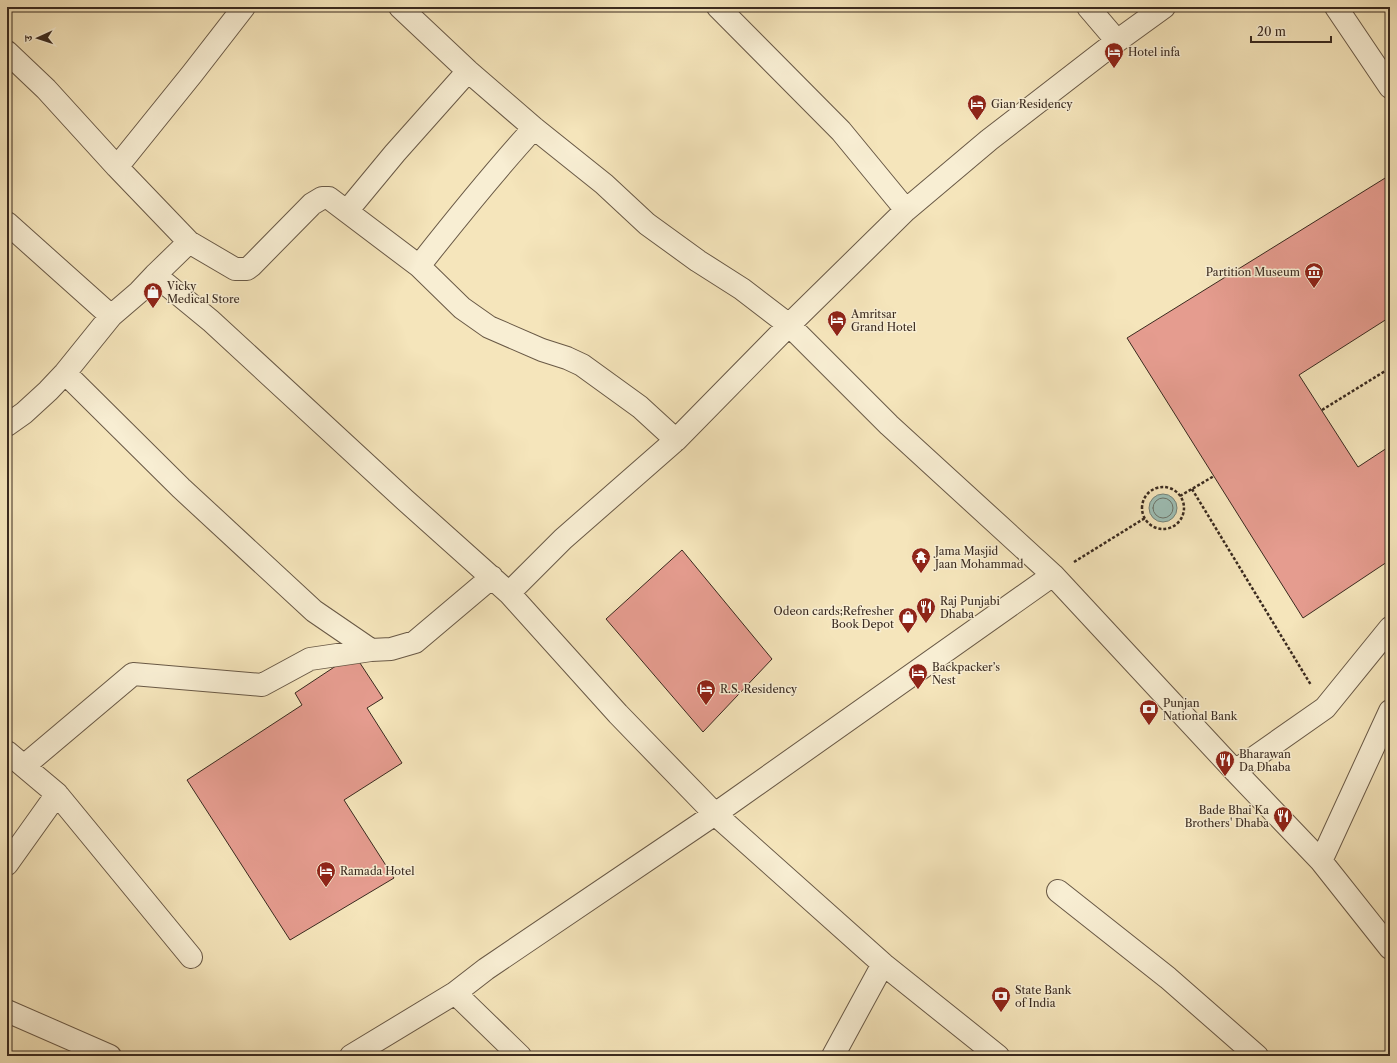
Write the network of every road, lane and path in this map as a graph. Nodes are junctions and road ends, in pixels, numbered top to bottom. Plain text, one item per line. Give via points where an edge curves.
1 (244, 7) edge
2 (400, 7) edge
3 (718, 7) edge
4 (1088, 7) edge
5 (1164, 7) edge
6 (1336, 7) edge
7 (1117, 42) junction
8 (7, 52) edge
9 (468, 70) junction
10 (1390, 87) edge
11 (534, 128) junction
12 (117, 167) junction
13 (906, 210) junction
14 (347, 211) junction
15 (7, 223) edge
16 (189, 242) junction
17 (419, 266) junction
18 (155, 275) junction
19 (111, 316) junction
20 (789, 325) junction
21 (1390, 368) edge
22 (65, 373) junction
23 (1322, 410) dead end
24 (7, 425) edge
25 (676, 440) junction
26 (1214, 476) dead end
27 (1192, 489) junction
28 (1180, 496) junction
29 (1145, 518) junction
30 (1053, 575) junction
31 (492, 577) junction
32 (509, 592) junction
33 (1390, 628) edge
34 (371, 650) junction
35 (1325, 708) junction
36 (1390, 711) edge
37 (7, 752) edge
38 (24, 766) junction
39 (1235, 771) junction
40 (57, 794) junction
41 (715, 814) junction
42 (1321, 860) junction
43 (7, 864) edge
44 (1058, 891) dead end
45 (1390, 948) edge
46 (191, 957) dead end
47 (883, 964) junction
48 (455, 993) junction
49 (7, 1011) edge
50 (110, 1056) edge
51 (351, 1056) edge
52 (520, 1056) edge
53 (833, 1056) edge
54 (998, 1056) edge
55 (1257, 1056) edge

1 - 12 street
2 - 9 street
3 - 13 street via 841,131
4 - 7 street
5 - 7 street
6 - 10 street
7 - 13 street via 989,140
8 - 12 street via 46,89
9 - 11 street
9 - 14 street via 394,153
11 - 17 street via 502,163
11 - 20 street via 604,184 646,224 742,289
12 - 16 street
13 - 20 street
14 - 16 street via 329,198 317,200 247,269 236,269
14 - 17 street
15 - 19 street
16 - 18 street
17 - 25 street via 462,308 489,327 582,365 640,407
18 - 19 street
18 - 31 street via 211,321
19 - 22 street
20 - 25 street
20 - 30 street via 889,425
21 - 23 path
22 - 24 street via 24,413
22 - 34 street via 181,488 314,611
25 - 32 street via 563,539
26 - 27 path
27 - 28 path
27 - 35 path
28 - 29 path via 1166,487 1155,488 1147,494 1142,504 1142,514
28 - 29 path via 1184,512 1174,527 1165,530 1156,528 1147,523
29 - 30 path
30 - 39 street
30 - 41 street
31 - 32 street
31 - 34 street via 415,642 391,649
32 - 41 street via 618,714
33 - 35 street
34 - 38 street via 310,659 262,685 133,674
35 - 39 street
36 - 42 street
37 - 38 street
38 - 40 street
39 - 42 street
40 - 43 street
40 - 46 street
41 - 47 street
41 - 48 street via 492,965
42 - 45 street
44 - 55 street via 1168,978
47 - 53 street
47 - 54 street
48 - 51 street
48 - 52 street
49 - 50 street

